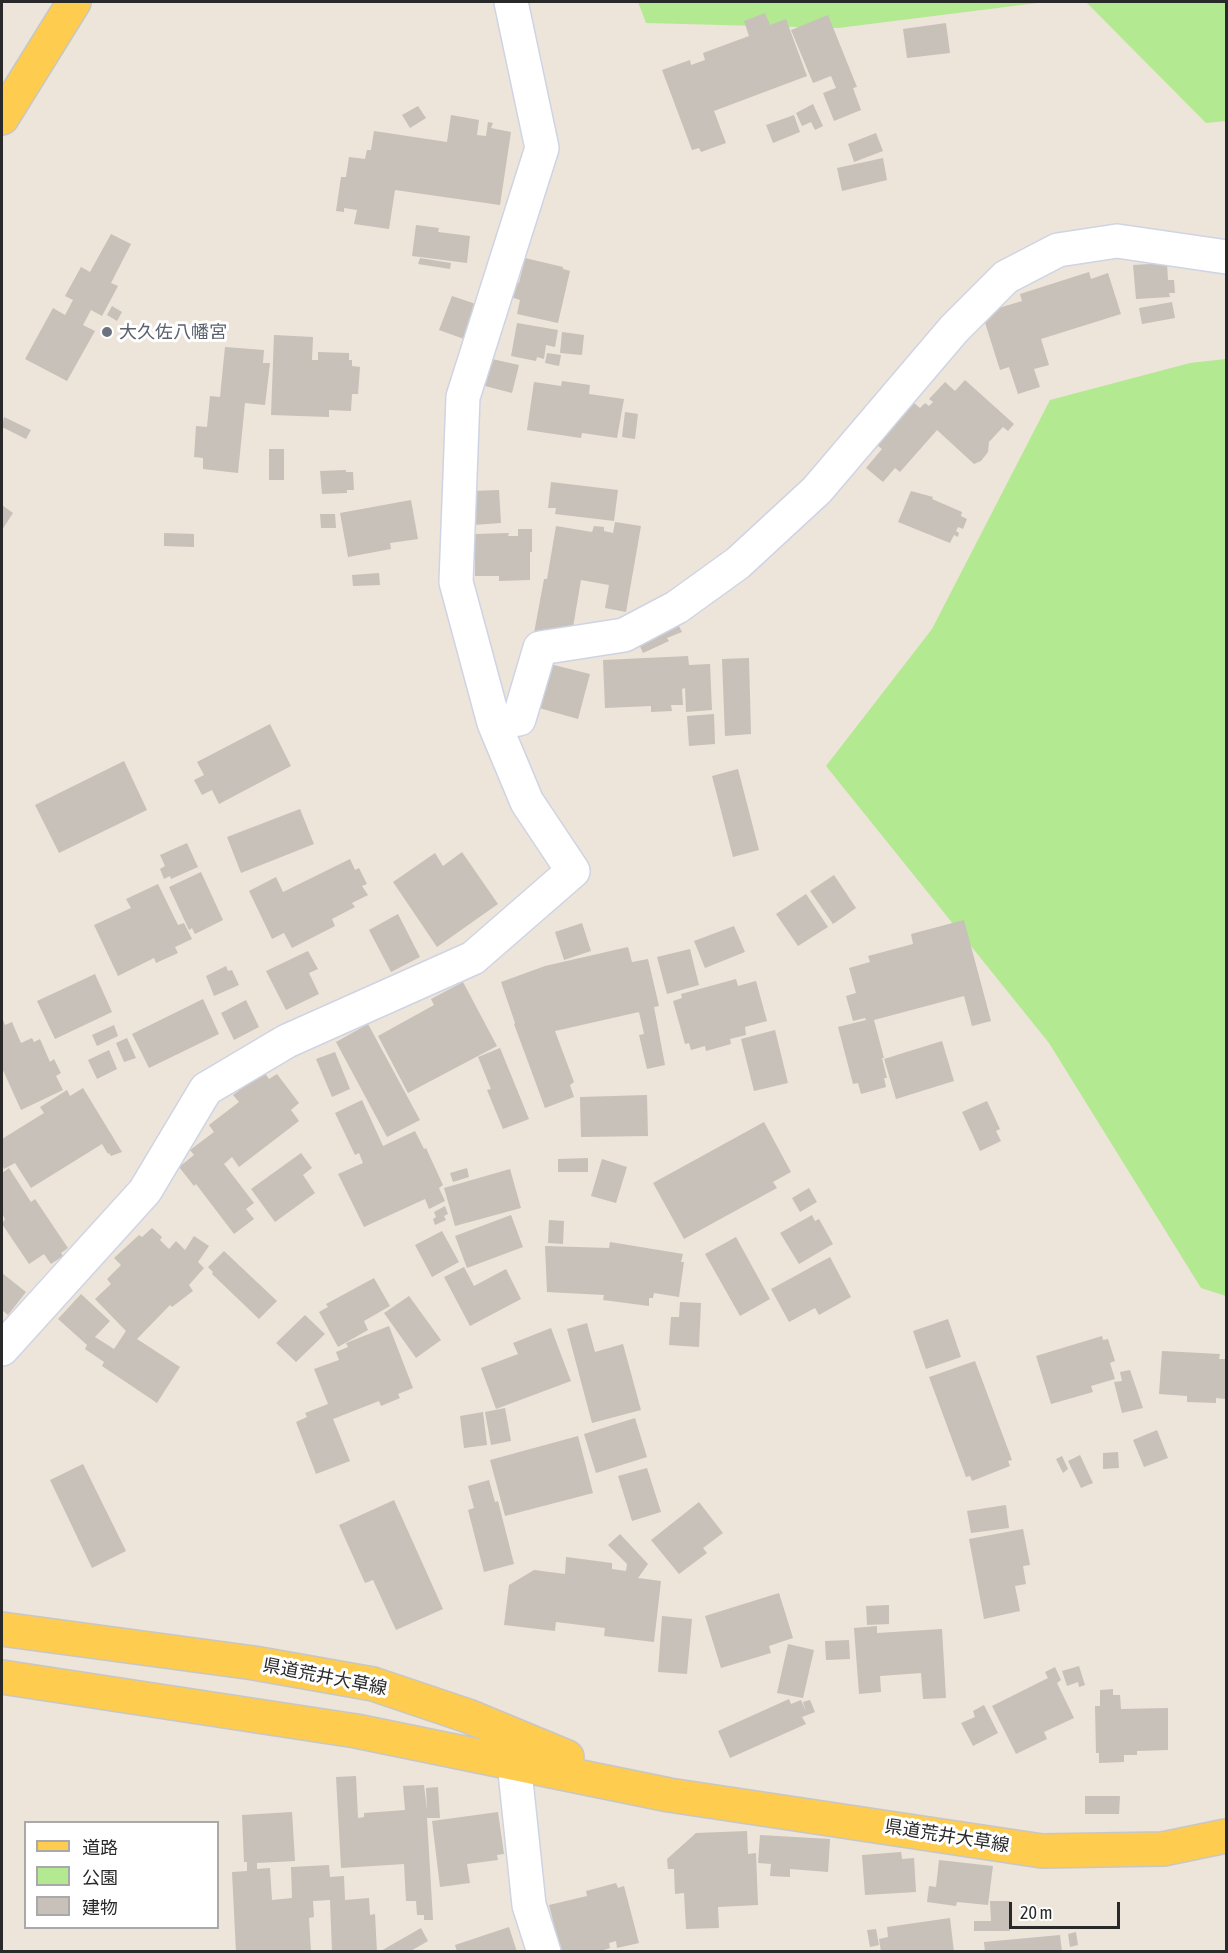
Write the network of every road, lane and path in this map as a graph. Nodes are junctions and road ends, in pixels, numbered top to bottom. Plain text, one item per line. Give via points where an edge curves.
1 (74, 2) edge
2 (511, 2) edge
3 (2, 117) edge
4 (1227, 257) edge
5 (494, 723) junction
6 (2, 1349) edge
7 (2, 1629) edge
8 (2, 1677) edge
9 (514, 1761) junction
10 (669, 1795) junction
11 (1227, 1836) edge
12 (544, 1952) edge

1 - 3 main road
2 - 5 street via 542,148 463,397 456,582
4 - 5 street via 1117,241 1058,250 1006,277 954,329 817,490 738,563 677,607 624,635 540,648 519,719
5 - 6 street via 527,802 573,871 473,958 287,1041 206,1089 145,1191
7 - 10 main road, 県道荒井大草線 via 254,1663 373,1684 468,1716
8 - 9 main road, 県道荒井大草線 via 356,1731
9 - 10 main road, 県道荒井大草線
9 - 12 street via 529,1905
10 - 11 main road, 県道荒井大草線 via 1042,1851 1164,1849

